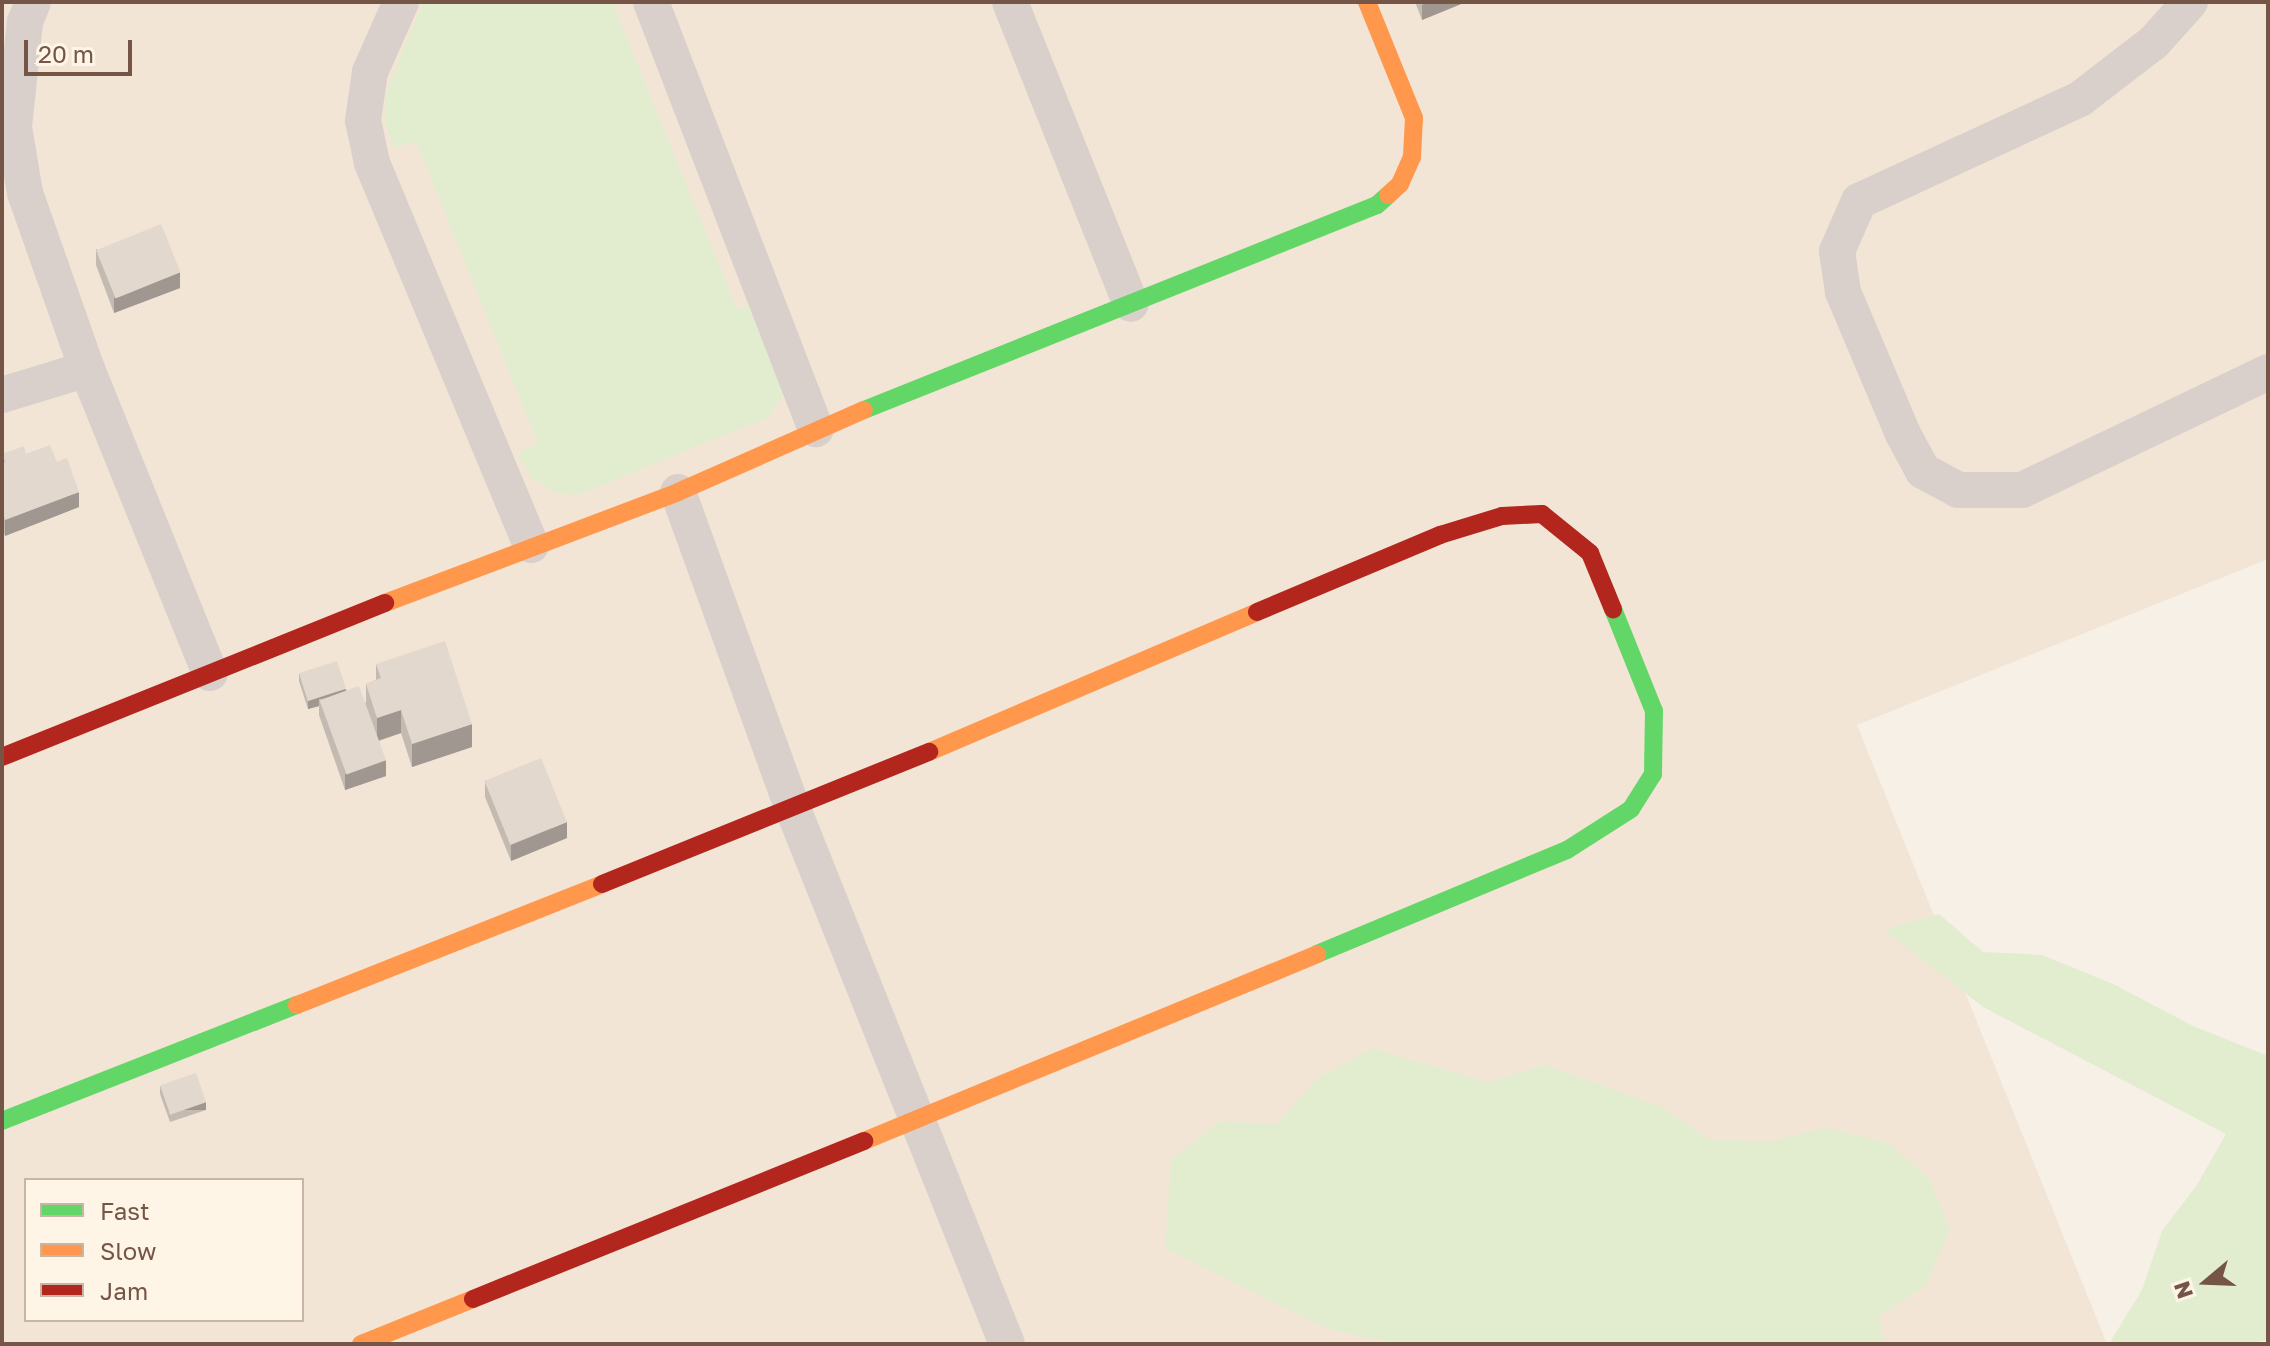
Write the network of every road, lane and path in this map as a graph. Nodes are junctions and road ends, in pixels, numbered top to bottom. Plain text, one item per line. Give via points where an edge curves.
1 (401, 2) edge
2 (651, 2) edge
3 (1010, 2) edge
4 (1367, 2) edge
5 (2190, 2) edge
6 (29, 12) edge
7 (2, 77) edge
8 (14, 199) edge
9 (1131, 304) junction
10 (87, 369) junction
11 (2268, 372) edge
12 (2, 395) edge
13 (816, 429) junction
14 (678, 492) junction
15 (531, 545) junction
16 (210, 673) junction
17 (2, 757) edge
18 (793, 809) junction
19 (2, 1121) edge
20 (915, 1121) junction
21 (361, 1344) edge
22 (1007, 1344) edge

1 - 15 street via 370,72 363,120 372,163
2 - 13 street
3 - 9 street
4 - 9 street via 1414,118 1412,157 1400,184 1377,205
5 - 11 street via 2154,42 2080,99 1859,201 1837,251 1843,292 1923,471 1958,490 2022,490
6 - 7 street
6 - 8 street via 14,127
8 - 10 street
9 - 13 street
10 - 12 street
10 - 16 street
13 - 14 street
14 - 15 street
14 - 18 street
15 - 16 street
16 - 17 street
18 - 19 street
18 - 20 street
18 - 20 street via 1440,535 1502,516 1542,514 1590,553 1654,711 1653,774 1631,809 1567,850
20 - 21 street
20 - 22 street

